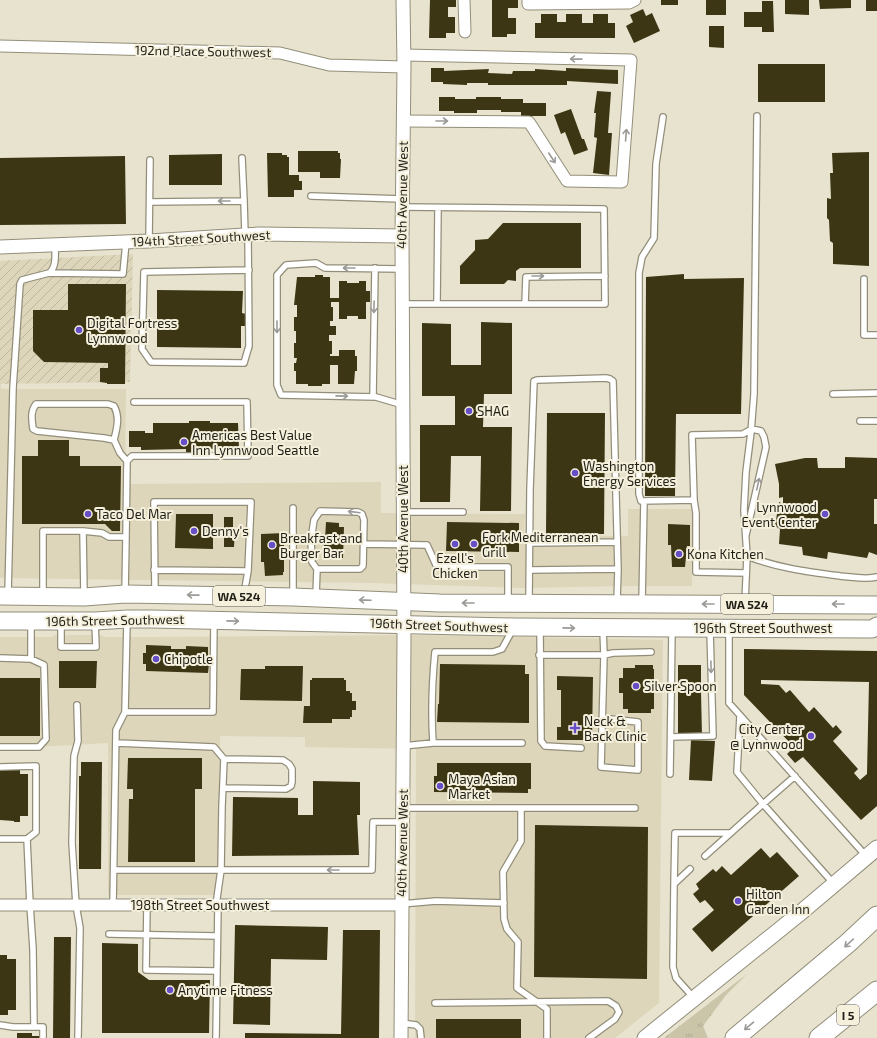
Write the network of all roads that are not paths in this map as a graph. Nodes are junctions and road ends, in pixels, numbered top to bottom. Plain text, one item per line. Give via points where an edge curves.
1 (403, 0) edge
2 (464, 0) edge
3 (528, 0) edge
4 (635, 0) edge
5 (465, 32) dead end
6 (0, 46) edge
7 (404, 61) junction
8 (757, 116) dead end
9 (663, 117) dead end
10 (403, 121) junction
11 (242, 158) dead end
12 (150, 160) dead end
13 (311, 196) dead end
14 (244, 201) junction
15 (150, 202) junction
16 (402, 203) junction
17 (438, 208) junction
18 (247, 235) junction
19 (402, 236) junction
20 (149, 241) junction
21 (126, 242) junction
22 (55, 245) junction
23 (0, 247) edge
24 (375, 268) junction
25 (402, 269) junction
26 (249, 270) junction
27 (49, 273) junction
28 (605, 276) junction
29 (864, 279) dead end
30 (402, 304) junction
31 (437, 304) junction
32 (525, 304) junction
33 (877, 335) edge
34 (877, 393) edge
35 (834, 394) dead end
36 (373, 397) junction
37 (134, 402) dead end
38 (403, 405) junction
39 (860, 421) dead end
40 (877, 421) edge
41 (752, 429) junction
42 (114, 440) junction
43 (127, 461) junction
44 (694, 500) junction
45 (644, 501) junction
46 (293, 508) dead end
47 (403, 512) junction
48 (463, 512) dead end
49 (83, 531) junction
50 (746, 535) junction
51 (126, 538) junction
52 (617, 542) junction
53 (530, 543) junction
54 (364, 544) junction
55 (403, 544) junction
56 (747, 556) junction
57 (317, 569) junction
58 (618, 569) junction
59 (154, 570) junction
60 (530, 570) junction
61 (248, 571) junction
62 (746, 573) junction
63 (877, 577) edge
64 (125, 594) junction
65 (155, 594) junction
66 (4, 596) edge
67 (244, 596) junction
68 (43, 597) junction
69 (84, 597) junction
70 (293, 597) junction
71 (316, 598) junction
72 (404, 602) junction
73 (508, 603) junction
74 (529, 603) junction
75 (617, 604) junction
76 (642, 604) junction
77 (746, 604) junction
78 (877, 605) edge
79 (127, 618) junction
80 (214, 620) junction
81 (0, 621) edge
82 (31, 621) junction
83 (61, 621) junction
84 (95, 621) junction
85 (404, 625) junction
86 (877, 626) edge
87 (514, 627) junction
88 (540, 627) junction
89 (603, 628) junction
90 (672, 628) junction
91 (710, 628) junction
92 (729, 628) junction
93 (651, 652) dead end
94 (539, 655) junction
95 (604, 656) junction
96 (0, 658) edge
97 (31, 658) junction
98 (77, 704) dead end
99 (125, 712) junction
100 (740, 716) junction
101 (602, 718) junction
102 (671, 736) junction
103 (116, 743) junction
104 (433, 743) junction
105 (522, 743) dead end
106 (402, 746) junction
107 (0, 747) edge
108 (581, 748) dead end
109 (224, 759) junction
110 (0, 767) edge
111 (670, 774) dead end
112 (795, 776) junction
113 (223, 788) junction
114 (764, 804) junction
115 (402, 808) junction
116 (521, 808) junction
117 (635, 808) dead end
118 (402, 822) junction
119 (730, 834) junction
120 (0, 839) edge
121 (27, 839) junction
122 (873, 852) edge
123 (705, 856) dead end
124 (690, 869) dead end
125 (114, 870) junction
126 (221, 870) junction
127 (674, 884) junction
128 (834, 884) junction
129 (504, 903) junction
130 (401, 904) junction
131 (0, 905) edge
132 (30, 905) junction
133 (76, 905) junction
134 (113, 905) junction
135 (147, 905) junction
136 (217, 905) junction
137 (877, 916) edge
138 (109, 934) dead end
139 (147, 934) junction
140 (217, 936) junction
141 (217, 971) junction
142 (877, 992) edge
143 (695, 999) junction
144 (538, 1002) junction
145 (435, 1003) dead end
146 (401, 1023) junction
147 (0, 1025) edge
148 (34, 1027) junction
149 (43, 1038) edge
150 (78, 1038) edge
151 (216, 1038) edge
152 (401, 1038) edge
153 (421, 1038) edge
154 (547, 1038) edge
155 (589, 1038) edge
156 (644, 1038) edge
157 (735, 1038) edge
158 (818, 1038) edge

1 - 7 street, 40th Avenue West
2 - 5 street
3 - 4 street via 528,4 629,3
6 - 7 street, 192nd Place Southwest via 280,52 329,65
7 - 10 street, 40th Avenue West
10 -> 7 street, 192nd Place Southwest via 529,122 567,181 622,182 631,60
8 - 41 lane
9 - 45 lane via 656,164 654,238 642,257 639,273 639,494 641,501
10 - 16 street, 40th Avenue West
11 - 14 lane
12 - 15 lane
13 - 16 lane
14 -> 15 lane
14 - 18 lane
15 - 20 lane
16 - 17 lane
16 - 19 street, 40th Avenue West
17 - 28 lane via 604,209
17 - 31 lane
18 - 19 street, 194th Street Southwest
18 - 20 street, 194th Street Southwest
18 - 26 lane
19 - 25 street, 40th Avenue West
20 - 21 street, 194th Street Southwest
21 - 22 street, 194th Street Southwest
21 - 27 lane via 124,274
22 - 23 street, 194th Street Southwest
22 - 27 lane via 54,266
24 - 25 lane
24 -> 36 lane
24 -> 36 lane via 325,268 316,263 286,265 277,275 276,385 281,395
25 - 30 street, 40th Avenue West
26 - 26 lane via 249,346 244,364 151,362 142,349 144,272
27 - 66 lane via 22,280 20,284
32 -> 28 lane via 526,276
28 - 32 lane via 605,304
29 - 33 lane via 864,335
30 - 31 lane
30 - 38 street, 40th Avenue West
31 - 32 lane
34 - 35 lane
36 - 38 lane
37 - 43 lane via 247,402 248,456 132,456
38 - 47 street, 40th Avenue West
39 - 40 lane
41 - 44 lane via 742,434 692,435
41 - 50 lane via 746,472
50 -> 41 lane via 766,447 761,431
42 - 42 lane via 38,431 33,429 32,410 36,404 114,406 118,422
42 - 43 lane
43 - 51 lane
44 - 45 lane
44 - 62 lane via 696,572
45 - 76 lane
46 - 70 lane
47 - 48 lane
47 - 55 street, 40th Avenue West
49 - 51 lane
49 - 68 lane via 43,531
49 - 69 lane
50 - 56 lane
51 - 64 lane
52 - 53 lane
52 - 53 lane via 613,381 606,378 534,381
52 - 58 lane
53 - 60 lane
54 - 55 lane
54 - 57 lane via 363,566 360,570
54 -> 57 lane via 362,514 320,511 314,520 312,540 312,562
55 - 72 street, 40th Avenue West
55 - 73 lane via 427,545 437,567 508,567
56 - 62 lane
56 - 63 lane via 767,564 811,572 869,579
57 - 71 lane
58 - 60 lane
58 - 75 lane
59 - 61 lane
59 - 61 lane via 154,502 251,502
59 - 65 lane
60 - 74 lane
61 - 67 lane
62 - 77 lane
64 - 65 main road, 196th Street Southwest / WA 524
64 - 69 main road, 196th Street Southwest / WA 524
67 -> 65 main road, 196th Street Southwest / WA 524
66 - 68 main road, 196th Street Southwest / WA 524
67 - 70 main road, 196th Street Southwest / WA 524
68 - 69 main road, 196th Street Southwest / WA 524
70 - 71 main road, 196th Street Southwest / WA 524
72 -> 71 main road, 196th Street Southwest / WA 524
73 -> 72 main road, 196th Street Southwest / WA 524
72 - 85 street, 40th Avenue West
73 - 74 main road, 196th Street Southwest / WA 524
74 - 75 main road, 196th Street Southwest / WA 524
75 - 76 main road, 196th Street Southwest / WA 524
77 -> 76 main road, 196th Street Southwest / WA 524
78 -> 77 main road, 196th Street Southwest / WA 524
79 - 80 main road, 196th Street Southwest / WA 524
79 - 84 main road, 196th Street Southwest / WA 524
79 - 99 lane
80 -> 85 main road, 196th Street Southwest / WA 524
80 - 99 lane via 213,712
81 - 82 main road, 196th Street Southwest / WA 524
82 - 83 main road, 196th Street Southwest / WA 524
82 - 97 lane
83 - 84 main road, 196th Street Southwest / WA 524
83 - 84 lane via 61,647 96,647
85 - 87 main road, 196th Street Southwest / WA 524
85 - 106 street, 40th Avenue West
86 - 92 main road, 196th Street Southwest / WA 524 via 872,629
87 - 88 main road, 196th Street Southwest / WA 524
87 - 104 lane via 502,649 494,652 435,652 431,721
88 -> 89 main road, 196th Street Southwest / WA 524
88 - 94 lane
89 - 90 main road, 196th Street Southwest / WA 524
89 - 95 lane
90 - 91 main road, 196th Street Southwest / WA 524
90 - 102 lane
91 - 92 main road, 196th Street Southwest / WA 524
91 -> 102 lane via 713,736
92 - 100 lane via 729,703
93 - 95 lane via 613,653
94 - 95 lane
94 - 108 lane via 541,741 545,746
95 - 101 lane
96 - 97 lane
97 - 107 lane via 44,665 46,739 39,747
98 - 133 lane via 78,740 74,756 72,843
99 - 103 lane via 116,730
100 - 112 lane
100 - 114 lane via 737,772
101 - 101 lane via 601,767 638,770 638,722
102 - 111 lane
103 - 109 lane via 214,747
103 - 125 lane
104 - 105 lane
104 - 106 lane
106 - 115 street, 40th Avenue West
109 - 113 lane
109 - 113 lane via 283,760 292,768 292,782 286,789
110 - 121 lane via 36,766 36,832
112 - 114 lane
112 - 122 lane
113 - 126 lane
114 - 119 lane
114 - 128 lane
115 - 116 lane
115 - 118 street, 40th Avenue West
116 - 117 lane
116 - 129 lane via 521,841 503,872
118 -> 126 lane via 373,822 372,870
118 - 130 street, 40th Avenue West
119 - 123 lane
119 - 127 lane via 675,833
120 - 121 lane
121 - 132 lane
122 - 128 main road
124 - 127 lane
125 - 126 lane
125 - 134 lane
126 - 136 lane
127 - 143 lane via 672,967 676,978
128 - 143 main road
129 - 130 lane via 436,901
129 - 144 lane via 507,929 518,942 517,988
130 - 136 street, 198th Street Southwest
130 - 146 street, 40th Avenue West
131 - 132 street, 198th Street Southwest
132 - 133 street, 198th Street Southwest
132 - 148 lane
133 - 134 street, 198th Street Southwest
133 - 150 lane via 80,928
134 - 135 street, 198th Street Southwest
135 - 136 street, 198th Street Southwest
135 - 139 lane
136 - 140 lane
137 -> 157 highway
138 - 139 lane
139 - 140 lane
139 - 141 lane via 146,970
140 - 141 lane
141 - 151 lane
142 - 158 highway, I 5
143 - 156 main road
144 - 145 lane
144 - 154 lane via 547,1009
144 - 155 lane via 608,1000 619,1012 615,1019
146 - 152 street, 40th Avenue West
146 - 153 lane via 416,1025 421,1032
147 - 148 lane
148 - 149 lane via 43,1027

